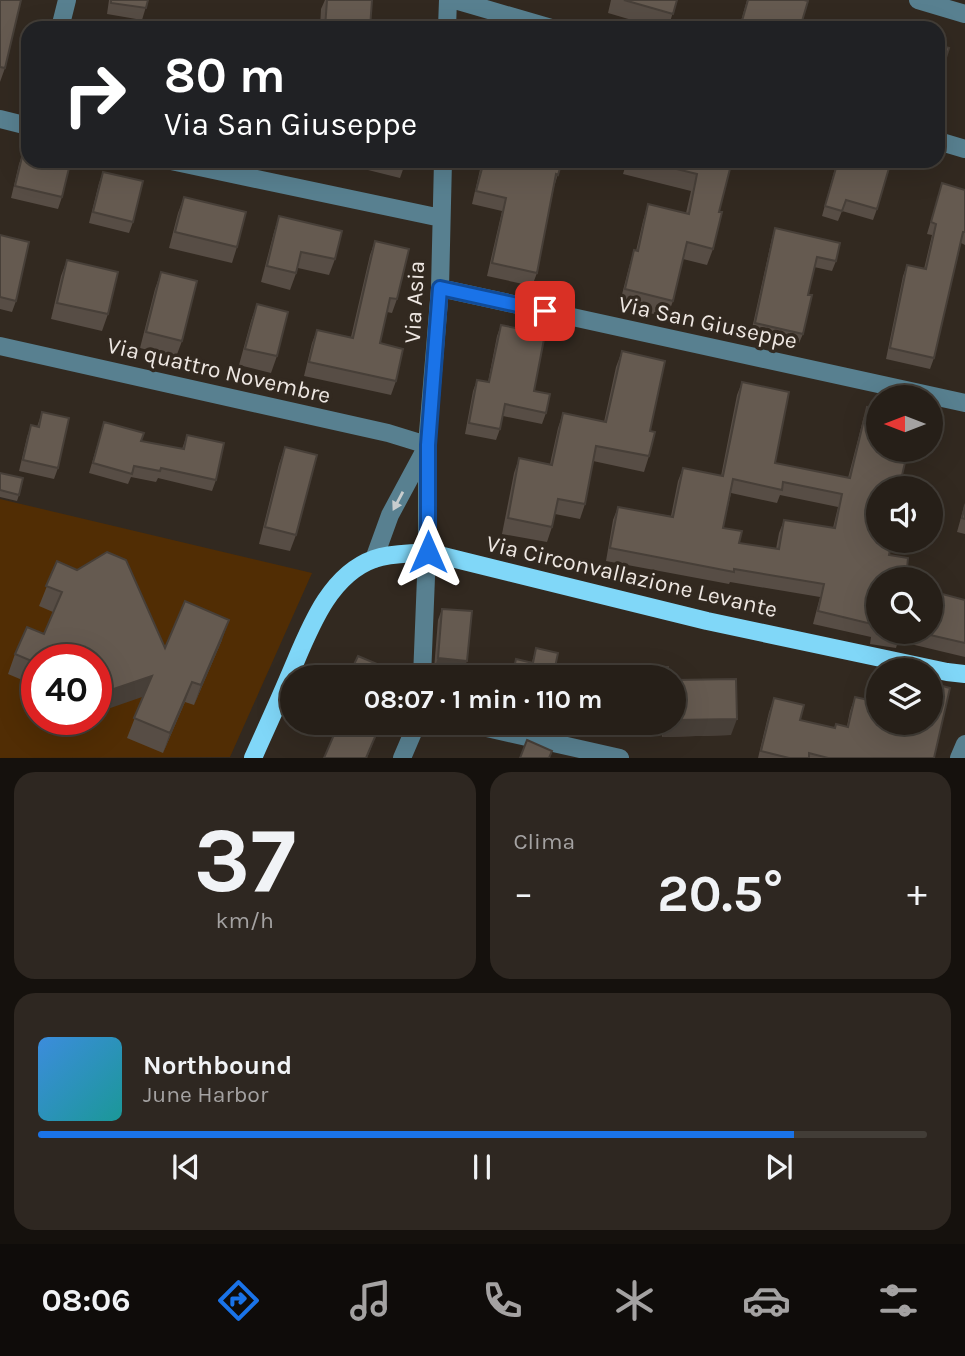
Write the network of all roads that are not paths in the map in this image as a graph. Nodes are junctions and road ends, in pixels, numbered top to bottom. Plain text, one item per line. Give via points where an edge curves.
1 (67, 0) edge
2 (448, 0) edge
3 (455, 0) edge
4 (918, 0) edge
5 (965, 14) edge
6 (62, 21) edge
7 (447, 21) edge
8 (527, 21) edge
9 (0, 119) edge
10 (21, 124) edge
11 (945, 143) edge
12 (965, 149) edge
13 (204, 168) edge
14 (443, 168) edge
15 (442, 218) junction
16 (440, 288) junction
17 (0, 346) edge
18 (965, 403) edge
19 (428, 445) junction
20 (428, 552) junction
21 (374, 559) junction
22 (423, 665) edge
23 (956, 673) edge
24 (965, 683) edge
25 (412, 735) edge
26 (505, 735) edge
27 (965, 744) edge
28 (561, 752) edge
29 (253, 758) edge
30 (402, 758) edge
31 (620, 758) edge
32 (959, 758) edge

1 - 6 street
2 - 7 street
3 - 8 street
4 - 5 street
9 - 10 street
11 - 12 street
13 - 15 street
14 - 15 street, Via Asia
15 - 16 street, Via Asia
16 - 18 street, Via San Giuseppe
16 - 19 street, Via Asia
17 - 19 street, Via quattro Novembre
19 - 20 street, Via Asia
19 -> 21 street, Via Asia via 390,515
20 - 21 main road, Via Circonvallazione Levante
20 - 22 street, Via Asia
20 - 23 main road, Via Circonvallazione Levante via 707,621
21 - 29 main road, Via Circonvallazione Levante via 345,577 321,608
23 - 24 main road, Via Circonvallazione Levante
25 - 30 street
26 - 28 street
27 - 32 street
28 - 31 street

